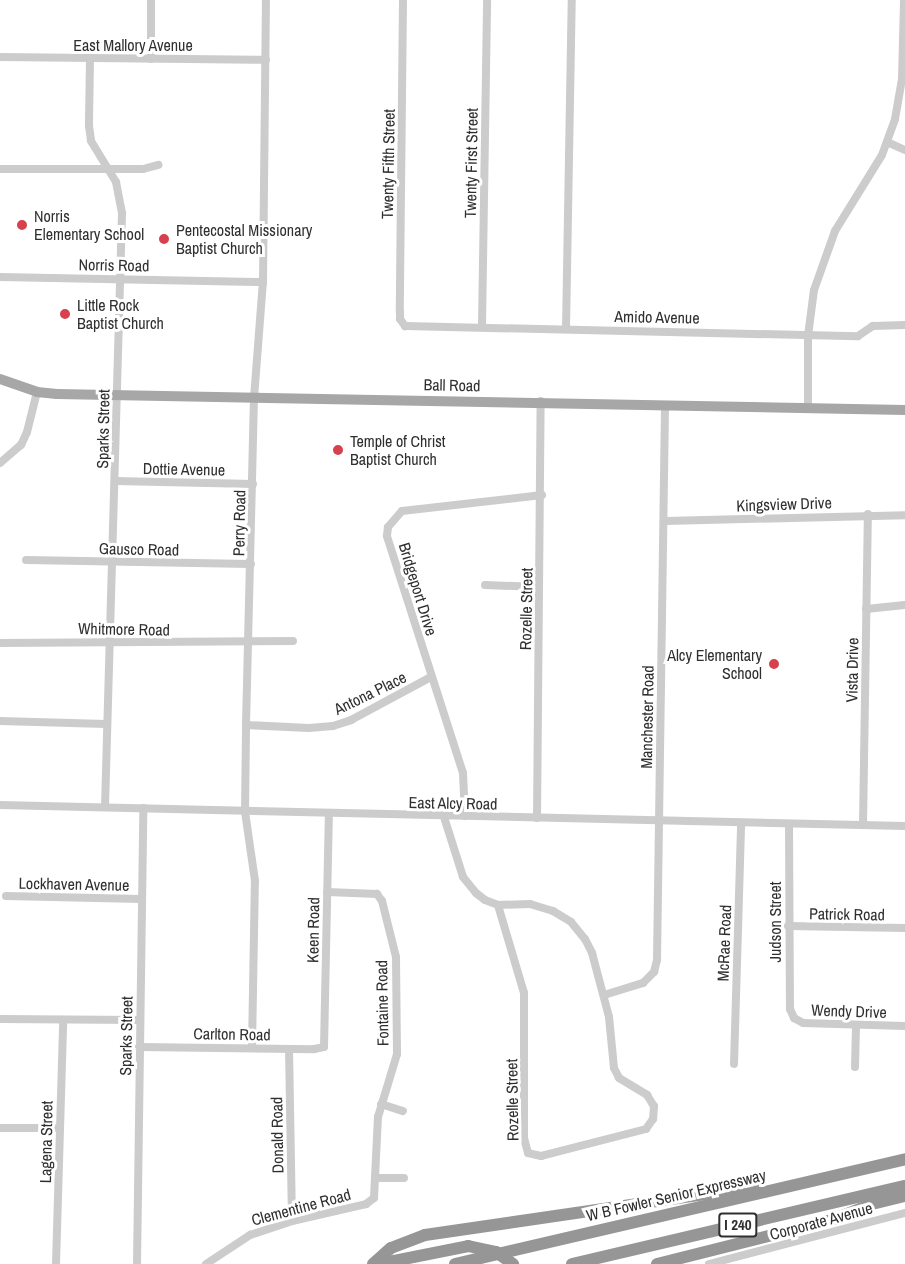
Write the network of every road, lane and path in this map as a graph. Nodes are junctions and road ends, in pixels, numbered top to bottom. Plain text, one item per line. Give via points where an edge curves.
1 (151, 0) edge
2 (266, 0) edge
3 (403, 0) edge
4 (487, 0) edge
5 (572, 0) edge
6 (904, 0) edge
7 (904, 52) edge
8 (0, 57) edge
9 (150, 58) junction
10 (90, 59) junction
11 (266, 60) junction
12 (887, 142) junction
13 (905, 150) edge
14 (158, 165) dead end
15 (0, 169) edge
16 (106, 170) junction
17 (0, 277) edge
18 (120, 278) junction
19 (262, 282) junction
20 (905, 325) edge
21 (405, 326) joint
22 (482, 326) junction
23 (567, 329) junction
24 (808, 336) junction
25 (0, 379) edge
26 (37, 392) junction
27 (117, 396) junction
28 (255, 398) junction
29 (541, 401) junction
30 (665, 405) junction
31 (808, 408) junction
32 (905, 410) edge
33 (0, 463) edge
34 (115, 481) junction
35 (253, 484) junction
36 (542, 495) junction
37 (868, 514) junction
38 (905, 515) edge
39 (665, 521) junction
40 (26, 560) dead end
41 (113, 562) junction
42 (251, 564) junction
43 (484, 585) dead end
44 (539, 587) junction
45 (905, 605) edge
46 (866, 609) junction
47 (293, 641) dead end
48 (109, 643) junction
49 (248, 643) junction
50 (0, 644) edge
51 (431, 677) junction
52 (0, 722) edge
53 (106, 724) junction
54 (246, 725) junction
55 (0, 805) edge
56 (105, 807) junction
57 (143, 808) junction
58 (245, 812) junction
59 (329, 813) junction
60 (465, 816) junction
61 (444, 817) junction
62 (537, 818) junction
63 (658, 821) junction
64 (741, 823) junction
65 (789, 824) junction
66 (863, 825) junction
67 (905, 826) edge
68 (327, 892) junction
69 (6, 896) dead end
70 (141, 899) junction
71 (498, 905) junction
72 (788, 926) junction
73 (905, 928) edge
74 (604, 995) junction
75 (794, 1018) joint
76 (0, 1019) edge
77 (140, 1020) junction
78 (63, 1021) junction
79 (856, 1026) junction
80 (905, 1026) edge
81 (139, 1047) junction
82 (252, 1047) junction
83 (324, 1047) joint
84 (289, 1049) junction
85 (734, 1065) dead end
86 (855, 1067) dead end
87 (381, 1104) junction
88 (403, 1111) dead end
89 (0, 1128) edge
90 (59, 1128) junction
91 (905, 1158) edge
92 (375, 1178) junction
93 (404, 1178) dead end
94 (905, 1186) edge
95 (780, 1188) junction
96 (905, 1196) edge
97 (374, 1198) joint
98 (905, 1213) edge
99 (292, 1221) junction
100 (56, 1264) edge
101 (137, 1264) edge
102 (206, 1264) edge
103 (373, 1264) edge
104 (379, 1264) edge
105 (455, 1264) edge
106 (513, 1264) edge
107 (572, 1264) edge
108 (657, 1264) edge
109 (709, 1264) edge

1 - 9 street
2 - 11 street, Perry Road
3 - 21 street, Twenty Fifth Street via 400,312
4 - 22 street, Twenty First Street
5 - 23 street
6 - 7 street
7 - 12 street via 899,100
8 - 10 street, East Mallory Avenue
9 - 10 street, East Mallory Avenue
9 - 11 street, East Mallory Avenue
10 - 16 street, Sparks Street via 91,141
11 - 19 street, Perry Road
12 - 13 street
12 - 24 street via 829,245 814,290
14 - 16 street
15 - 16 street
16 - 18 street, Sparks Street via 121,196
17 - 18 street, Norris Road
18 - 19 street, Norris Road
18 - 27 street, Sparks Street
19 - 28 street, Perry Road
20 - 24 street, Amido Avenue via 873,326 858,336
21 - 22 street, Amido Avenue
22 - 23 street, Amido Avenue
23 - 24 street, Amido Avenue
24 - 31 street
25 - 26 main road, Ball Road
26 - 27 main road, Ball Road
26 - 33 street via 21,445
27 - 28 main road, Ball Road
27 - 34 street, Sparks Street
28 - 29 main road, Ball Road
28 - 35 street, Perry Road
29 - 30 main road, Ball Road
29 - 36 street, Rozelle Street
30 - 31 main road, Ball Road
30 - 39 street, Manchester Road
31 - 32 main road, Ball Road
34 - 35 street, Dottie Avenue
34 - 41 street, Sparks Street
35 - 42 street, Perry Road
36 - 44 street, Rozelle Street
36 - 51 street, Bridgeport Drive via 402,511 394,517 387,536
37 - 38 street, Kingsview Drive
37 - 39 street, Kingsview Drive
37 - 46 street, Vista Drive
39 - 63 street, Manchester Road
40 - 41 street, Gausco Road
41 - 42 street, Gausco Road
41 - 48 street, Sparks Street
42 - 49 street, Perry Road
43 - 44 street
44 - 62 street, Rozelle Street
45 - 46 street
46 - 66 street, Vista Drive
47 - 49 street, Whitmore Road
48 - 49 street, Whitmore Road
48 - 50 street, Whitmore Road
48 - 53 street, Sparks Street
49 - 54 street, Perry Road
51 - 54 street, Antona Place via 333,726
51 - 60 street, Bridgeport Drive via 463,773
52 - 53 street
53 - 56 street, Sparks Street
54 - 58 street, Perry Road
55 - 56 street, East Alcy Road
56 - 57 street, East Alcy Road
57 - 58 street, East Alcy Road
57 - 70 street, Sparks Street
58 - 59 street, East Alcy Road
58 - 82 street, Perry Road via 255,881
59 - 61 street, East Alcy Road
59 - 68 street, Keen Road
60 - 61 street, East Alcy Road
60 - 62 street, East Alcy Road
61 - 71 street via 463,877 485,900
62 - 63 street, East Alcy Road
63 - 64 street, East Alcy Road
63 - 74 street, Manchester Road via 654,972 644,983
64 - 65 street, East Alcy Road
64 - 85 street, McRae Road
65 - 66 street, East Alcy Road
65 - 72 street, Judson Street
66 - 67 street, East Alcy Road
68 - 83 street, Keen Road
68 - 87 street, Fontaine Road via 369,892 382,901 396,957 399,1026 397,1054
69 - 70 street, Lockhaven Avenue
70 - 77 street, Sparks Street
71 - 74 street via 530,904 554,911 571,922 592,953
71 - 74 street, Rozelle Street via 524,993 524,1138 528,1153 541,1156 646,1129 653,1119 654,1106 646,1095 619,1078 614,1068
72 - 73 street, Patrick Road
72 - 75 street, Judson Street via 790,1009
75 - 79 street, Wendy Drive via 803,1023
76 - 78 street
77 - 78 street
77 - 81 street, Sparks Street
78 - 90 street, Lagena Street
79 - 80 street, Wendy Drive
79 - 86 street
81 - 82 street, Carlton Road
81 - 101 street, Sparks Street
82 - 84 street, Carlton Road
83 - 84 street, Carlton Road
84 - 99 street, Donald Road
87 - 88 street
87 - 92 street, Fontaine Road
89 - 90 street
90 - 100 street, Lagena Street
91 - 95 highway, W B Fowler Senior Expressway / I 240
92 - 93 street
92 - 97 street, Fontaine Road
94 - 107 highway, I 240
95 - 103 highway via 753,1187 425,1235 391,1248
95 - 105 highway, W B Fowler Senior Expressway / I 240
96 - 108 highway via 832,1220
97 - 99 street, Clementine Road via 366,1204
98 - 109 street, Corporate Avenue
99 - 102 street, Clementine Road via 250,1235
104 - 106 highway, bridge via 468,1246 496,1252

